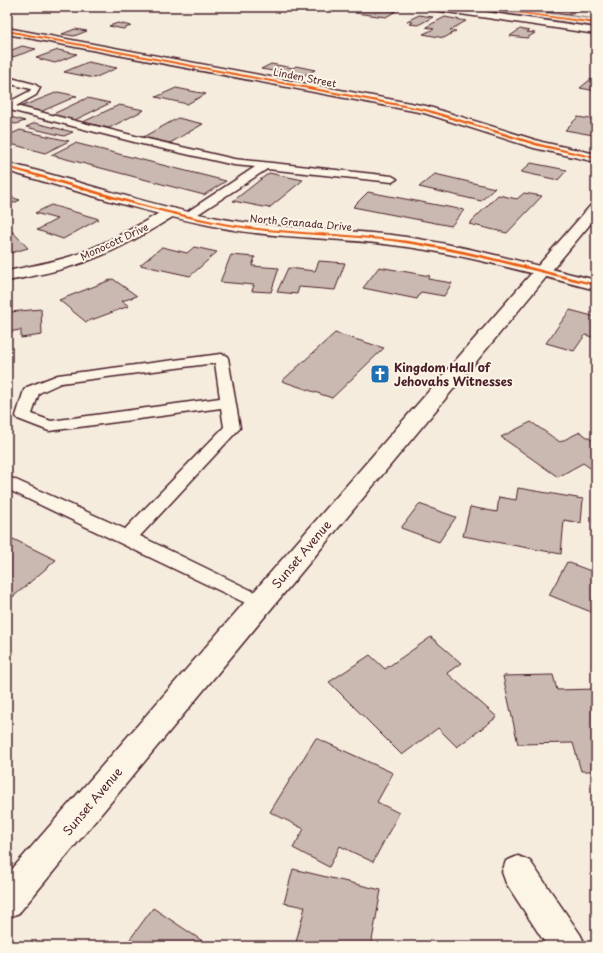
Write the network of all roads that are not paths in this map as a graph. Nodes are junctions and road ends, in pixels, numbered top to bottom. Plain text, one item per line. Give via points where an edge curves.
1 (433, 7) edge
2 (7, 31) edge
3 (596, 31) edge
4 (7, 80) edge
5 (596, 158) edge
6 (264, 166) junction
7 (7, 167) edge
8 (392, 179) dead end
9 (596, 208) edge
10 (171, 212) junction
11 (188, 216) junction
12 (542, 272) junction
13 (7, 276) edge
14 (596, 285) edge
15 (228, 402) junction
16 (7, 482) edge
17 (128, 538) junction
18 (260, 603) junction
19 (518, 872) dead end
20 (7, 901) edge
21 (568, 946) edge

1 - 3 street
2 - 5 street, Linden Street via 426,110 538,145
4 - 6 lane via 36,88 33,93 10,104 12,108 142,141 234,162
6 - 8 lane
6 - 11 lane
7 - 10 street, North Granada Drive
9 - 12 street, Sunset Avenue
10 - 11 street, North Granada Drive
10 - 13 street, Monocott Drive via 84,257
11 - 12 street, North Granada Drive via 256,229 394,240 451,250
12 - 14 street, North Granada Drive
12 - 18 street, Sunset Avenue
15 - 15 lane via 221,358 58,379 32,390 24,416 49,426
15 - 17 lane via 232,428
16 - 17 lane
17 - 18 lane
18 - 20 street, Sunset Avenue
19 - 21 street

